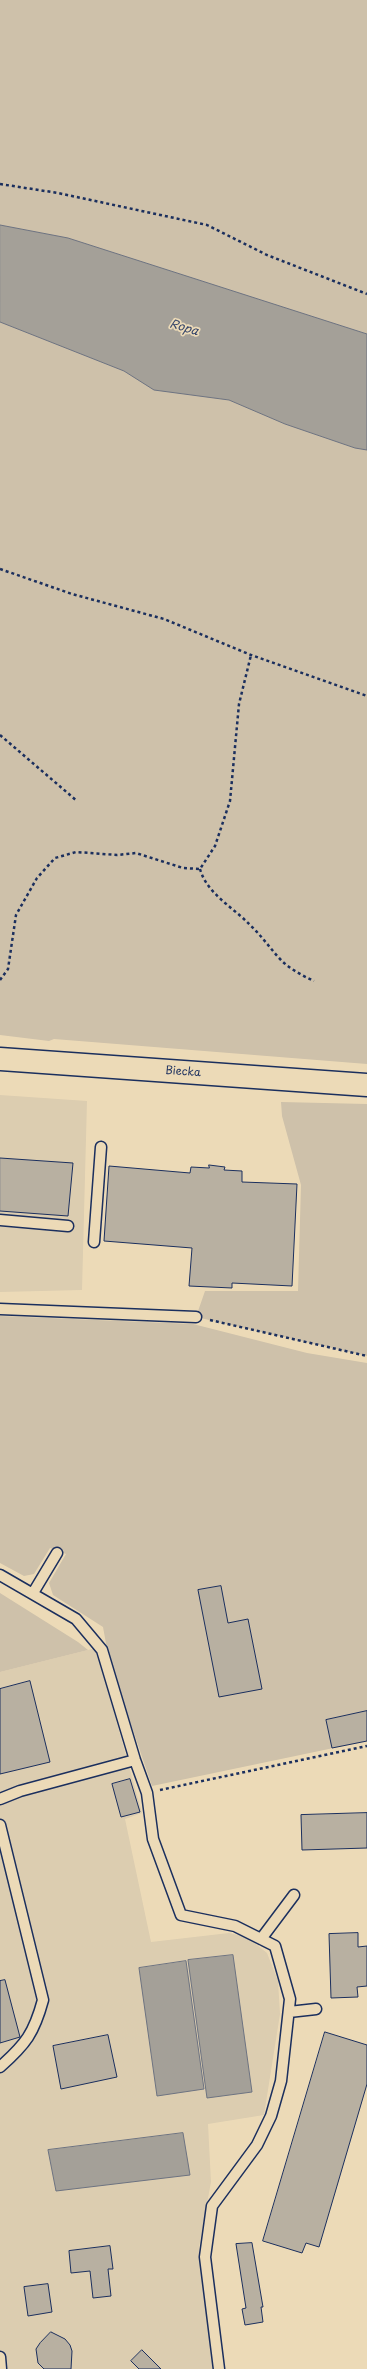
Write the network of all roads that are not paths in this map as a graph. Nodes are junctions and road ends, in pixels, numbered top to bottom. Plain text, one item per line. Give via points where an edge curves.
1 (0, 1059) edge
2 (367, 1085) edge
3 (101, 1147) dead end
4 (0, 1220) edge
5 (68, 1226) dead end
6 (94, 1242) dead end
7 (0, 1309) edge
8 (196, 1317) road end
9 (57, 1553) dead end
10 (0, 1575) edge
11 (33, 1593) junction
12 (135, 1760) junction
13 (0, 1799) edge
14 (0, 1825) edge
15 (294, 1895) dead end
16 (261, 1939) junction
17 (316, 2009) dead end
18 (289, 2012) junction
19 (0, 2067) edge
20 (0, 2357) edge
21 (1, 2369) edge
22 (219, 2369) edge

1 - 2 main road, Biecka
3 - 6 lane
4 - 5 lane
7 - 8 lane
9 - 11 lane
10 - 11 lane
11 - 12 lane via 76,1619 102,1650
12 - 13 lane via 20,1791
12 - 16 lane via 147,1793 153,1839 181,1914 234,1926
14 - 19 lane via 43,2000 36,2026 18,2051
15 - 16 lane
16 - 18 lane via 275,1946 290,1999
17 - 18 lane
18 - 22 lane via 282,2082 271,2116 257,2145 212,2206 205,2257
20 - 21 lane

